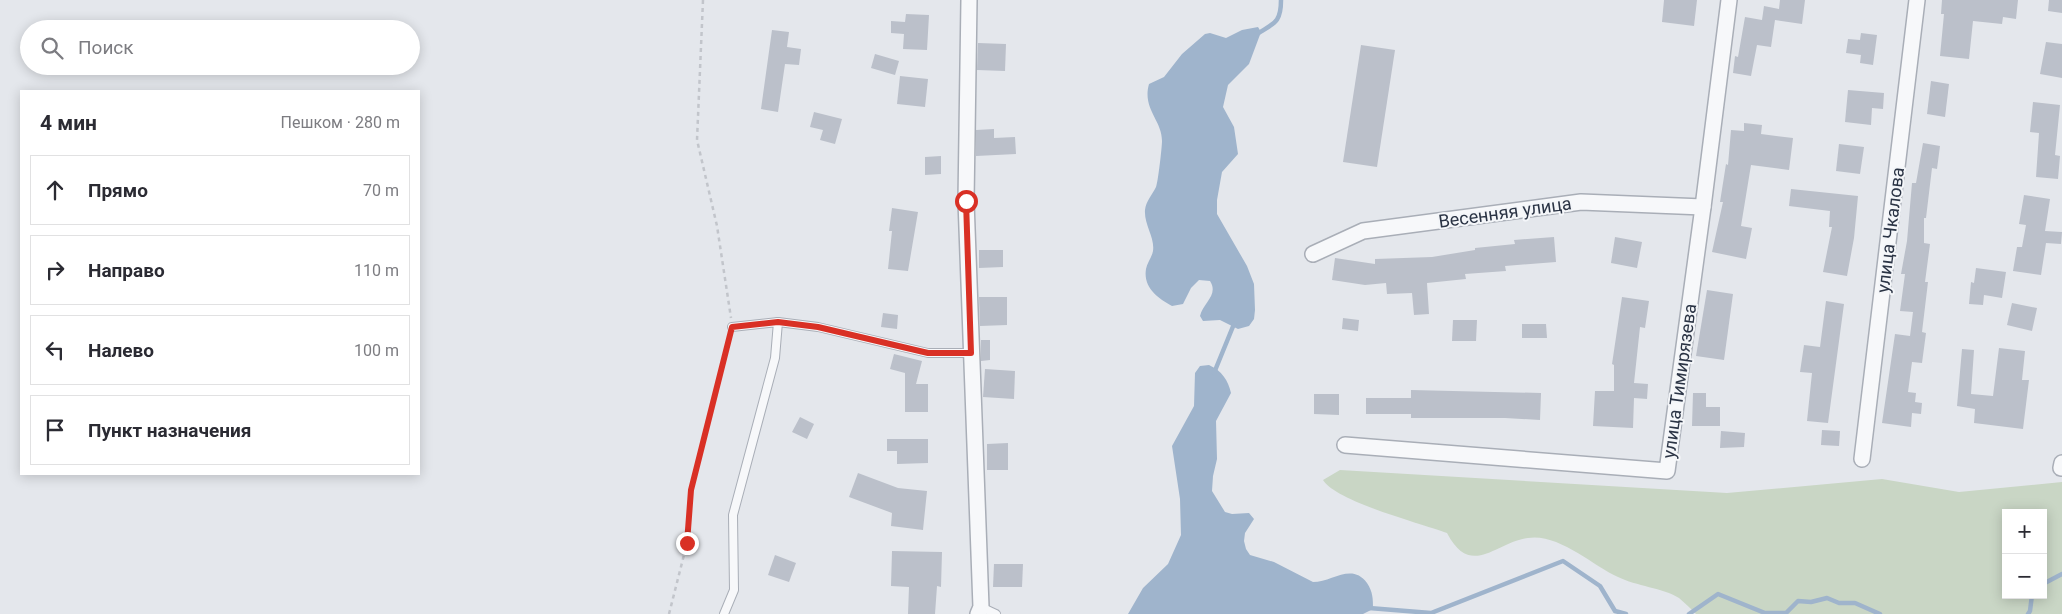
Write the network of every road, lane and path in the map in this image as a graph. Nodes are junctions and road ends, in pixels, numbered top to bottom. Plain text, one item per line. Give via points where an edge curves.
1 (703, 0) edge
2 (969, 0) edge
3 (1729, 0) edge
4 (1917, 0) edge
5 (1703, 207) junction
6 (1313, 254) dead end
7 (778, 322) junction
8 (732, 327) junction
9 (971, 353) junction
10 (1345, 445) dead end
11 (1862, 459) dead end
12 (2062, 463) edge
13 (2061, 468) edge
14 (979, 611) edge
15 (669, 614) edge
16 (724, 614) edge
17 (996, 614) edge

1 - 8 path via 697,140 717,226
2 - 9 street via 966,201
3 - 5 street, улица Тимирязева
4 - 11 street, улица Чкалова
5 - 6 street, Весенняя улица via 1581,202 1363,231
5 - 10 street, улица Тимирязева via 1667,471
7 - 8 lane
7 - 9 lane via 818,327 928,353
7 - 16 lane via 775,358 733,515 734,590
8 - 15 path via 691,490 687,543
9 - 14 street
12 - 13 street
14 - 17 lane

